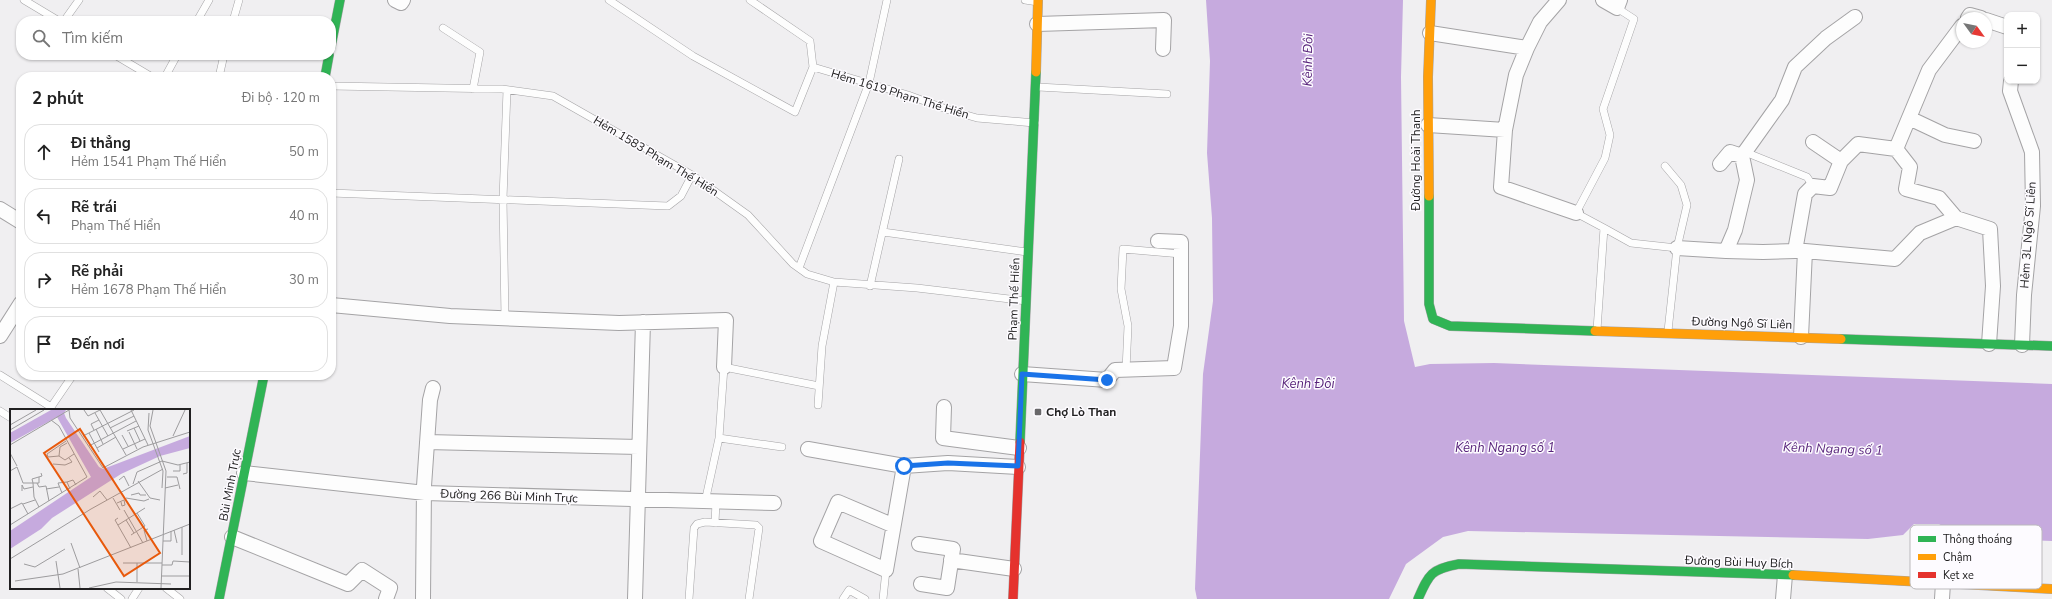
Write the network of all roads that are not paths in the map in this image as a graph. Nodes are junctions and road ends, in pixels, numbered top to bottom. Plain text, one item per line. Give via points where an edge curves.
1 (24, 0) edge
2 (79, 0) edge
3 (208, 0) edge
4 (239, 0) edge
5 (340, 0) edge
6 (395, 0) edge
7 (403, 0) edge
8 (610, 0) edge
9 (750, 0) edge
10 (887, 0) edge
11 (1024, 0) edge
12 (1431, 0) edge
13 (1559, 0) edge
14 (1603, 0) edge
15 (1038, 1) edge
16 (1619, 4) edge
17 (51, 16) edge
18 (68, 16) edge
19 (200, 16) edge
20 (235, 16) edge
21 (1855, 17) dead end
22 (336, 20) edge
23 (1992, 22) edge
24 (1037, 24) junction
25 (2004, 26) edge
26 (443, 28) dead end
27 (1430, 34) junction
28 (1956, 34) edge
29 (1527, 48) junction
30 (1163, 49) dead end
31 (123, 60) edge
32 (174, 60) edge
33 (223, 60) edge
34 (328, 60) edge
35 (813, 67) junction
36 (144, 72) edge
37 (168, 72) edge
38 (219, 72) edge
39 (326, 72) edge
40 (869, 83) junction
41 (2011, 84) edge
42 (336, 86) edge
43 (1036, 87) junction
44 (473, 89) junction
45 (507, 90) junction
46 (1167, 94) dead end
47 (1909, 118) junction
48 (1035, 124) junction
49 (1428, 125) junction
50 (1505, 130) junction
51 (1974, 141) dead end
52 (1813, 142) dead end
53 (1896, 149) junction
54 (1744, 154) junction
55 (900, 159) dead end
56 (1841, 161) junction
57 (1720, 164) dead end
58 (1664, 166) dead end
59 (692, 175) junction
60 (1813, 186) junction
61 (336, 193) edge
62 (503, 199) junction
63 (0, 209) edge
64 (1576, 213) junction
65 (1956, 218) junction
66 (16, 219) edge
67 (1604, 228) junction
68 (883, 232) junction
69 (1158, 241) dead end
70 (1677, 248) junction
71 (1726, 251) junction
72 (1800, 251) junction
73 (1028, 252) junction
74 (1181, 254) junction
75 (799, 268) junction
76 (834, 282) junction
77 (870, 286) junction
78 (1026, 302) junction
79 (336, 305) edge
80 (16, 318) edge
81 (505, 318) junction
82 (1433, 319) joint
83 (643, 322) junction
84 (1597, 330) junction
85 (1668, 332) junction
86 (0, 336) edge
87 (1801, 337) junction
88 (1989, 344) junction
89 (2022, 345) junction
90 (2052, 346) edge
91 (724, 367) junction
92 (1126, 370) junction
93 (1022, 374) junction
94 (0, 375) edge
95 (70, 380) edge
96 (263, 380) edge
97 (819, 386) junction
98 (433, 388) dead end
99 (818, 405) dead end
100 (944, 407) dead end
101 (50, 409) edge
102 (0, 411) edge
103 (10, 417) edge
104 (719, 438) junction
105 (427, 442) junction
106 (639, 447) junction
107 (782, 447) dead end
108 (808, 448) dead end
109 (1019, 448) junction
110 (904, 466) junction
111 (1018, 466) junction
112 (244, 473) junction
113 (425, 493) junction
114 (638, 499) junction
115 (711, 502) junction
116 (774, 503) dead end
117 (715, 522) junction
118 (892, 525) junction
119 (232, 537) junction
120 (919, 544) dead end
121 (951, 560) junction
122 (1014, 569) junction
123 (886, 570) junction
124 (1784, 575) junction
125 (1910, 581) edge
126 (921, 584) dead end
127 (2042, 588) edge
128 (108, 589) edge
129 (138, 589) edge
130 (167, 589) edge
131 (1943, 589) edge
132 (2052, 589) edge
133 (121, 599) edge
134 (132, 599) edge
135 (180, 599) edge
136 (219, 599) edge
137 (386, 599) edge
138 (423, 599) edge
139 (635, 599) edge
140 (689, 599) edge
141 (749, 599) edge
142 (843, 599) edge
143 (865, 599) edge
144 (882, 599) edge
145 (1012, 599) edge
146 (1418, 599) edge
147 (1783, 599) edge
148 (1942, 599) edge

1 - 17 lane
2 - 18 lane
3 - 19 lane
4 - 20 lane
5 - 22 street
6 - 7 street via 401,3
8 - 35 lane via 693,56 795,112
9 - 35 lane via 810,41
10 - 40 lane
11 - 15 lane
12 - 27 street, Đường Hoài Thanh
13 - 29 street via 1540,22
14 - 16 street
15 - 24 street, Phạm Thế Hiển
16 - 64 lane via 1634,19 1603,109 1610,135 1605,158
21 - 54 street via 1826,38 1795,68 1782,100
23 - 25 street
24 - 30 street via 1164,20
24 - 43 street, Phạm Thế Hiển
26 - 44 lane via 480,52
27 - 29 street
27 - 49 street, Đường Hoài Thanh
28 - 47 street via 1929,70
29 - 50 street via 1516,75
31 - 36 lane
32 - 37 lane
33 - 38 lane
34 - 39 street
35 - 40 lane, Hẻm 1619 Phạm Thế Hiển
40 - 48 lane, Hẻm 1619 Phạm Thế Hiển via 977,118
40 - 75 lane
41 - 89 street, Hẻm 3L Ngô Sĩ Liên via 2010,91 2032,152 2033,206
42 - 44 lane, Hẻm 1583 Phạm Thế Hiển
43 - 46 lane
43 - 48 street, Phạm Thế Hiển
44 - 45 lane, Hẻm 1583 Phạm Thế Hiển
45 - 59 lane, Hẻm 1583 Phạm Thế Hiển via 553,96
45 - 62 lane
47 - 51 street via 1944,135
47 - 53 street
48 - 73 street, Phạm Thế Hiển
49 - 50 street
49 - 82 street, Đường Hoài Thanh via 1429,304
50 - 64 street via 1501,187
52 - 56 street
53 - 56 street via 1858,144
53 - 65 street via 1910,167 1906,189 1939,198
54 - 57 street via 1730,152
54 - 60 lane via 1807,177
54 - 71 street via 1746,180 1735,230
55 - 68 lane
56 - 60 street via 1830,188
58 - 70 lane via 1681,185 1687,205
59 - 62 lane via 681,196 668,206
59 - 75 lane, Hẻm 1583 Phạm Thế Hiển via 748,215
60 - 72 street via 1805,194
61 - 62 lane
62 - 81 lane
63 - 66 street
64 - 67 lane
65 - 72 street via 1920,233 1896,259
65 - 88 street via 1990,228 1994,286
67 - 70 lane via 1631,243
67 - 84 lane
68 - 73 lane
68 - 77 lane
69 - 74 street via 1181,242
70 - 71 street
70 - 85 lane
71 - 72 street
72 - 87 street
73 - 78 street, Phạm Thế Hiển
74 - 92 street via 1181,326 1174,368
74 - 92 lane via 1123,249 1121,289 1128,326
75 - 76 lane, Hẻm 1583 Phạm Thế Hiển via 807,274
76 - 77 lane, Hẻm 1583 Phạm Thế Hiển
76 - 97 lane via 822,346
77 - 78 lane, Hẻm 1583 Phạm Thế Hiển via 917,288
78 - 93 street, Phạm Thế Hiển
79 - 81 street via 450,316
80 - 86 street
81 - 83 street
82 - 84 street, Đường Ngô Sĩ Liên via 1450,326
83 - 91 street via 726,320
83 - 106 street
84 - 85 street, Đường Ngô Sĩ Liên
85 - 87 street, Đường Ngô Sĩ Liên
87 - 88 street, Đường Ngô Sĩ Liên
88 - 89 street, Đường Ngô Sĩ Liên
89 - 90 street, Đường Ngô Sĩ Liên
91 - 97 lane
91 - 104 lane
92 - 93 street via 1116,370 1107,380
93 - 109 street, Phạm Thế Hiển
94 - 101 lane
95 - 101 lane
96 - 112 street, Bùi Minh Trực
97 - 99 lane
98 - 105 street
100 - 109 street via 943,438
102 - 103 lane
104 - 107 lane
104 - 115 lane
105 - 106 street
105 - 113 street
106 - 114 street
108 - 110 street
109 - 111 street, Phạm Thế Hiển
110 - 111 street via 948,463
110 - 118 street
111 - 122 street, Phạm Thế Hiển
112 - 113 street, Đường 266 Bùi Minh Trực
112 - 119 street, Bùi Minh Trực
113 - 114 street, Đường 266 Bùi Minh Trực
113 - 138 street
114 - 115 street, Đường 266 Bùi Minh Trực
114 - 139 street
115 - 116 street, Đường 266 Bùi Minh Trực
115 - 117 lane
117 - 140 lane via 697,524 694,528
117 - 141 lane via 756,525 759,528
118 - 123 street
118 - 123 street via 838,502 821,541
119 - 136 street, Bùi Minh Trực
119 - 137 street via 348,584 362,570 390,588
120 - 121 street via 953,549
121 - 122 street
121 - 126 street via 947,588
122 - 145 street, Phạm Thế Hiển
123 - 144 lane
124 - 125 street, Đường Bùi Huy Bích
124 - 146 street, Đường Bùi Huy Bích via 1459,564 1443,567 1428,576
124 - 147 street
127 - 132 street, Đường Bùi Huy Bích
128 - 133 lane
129 - 134 lane
130 - 135 lane
131 - 148 street
142 - 143 lane via 849,590

